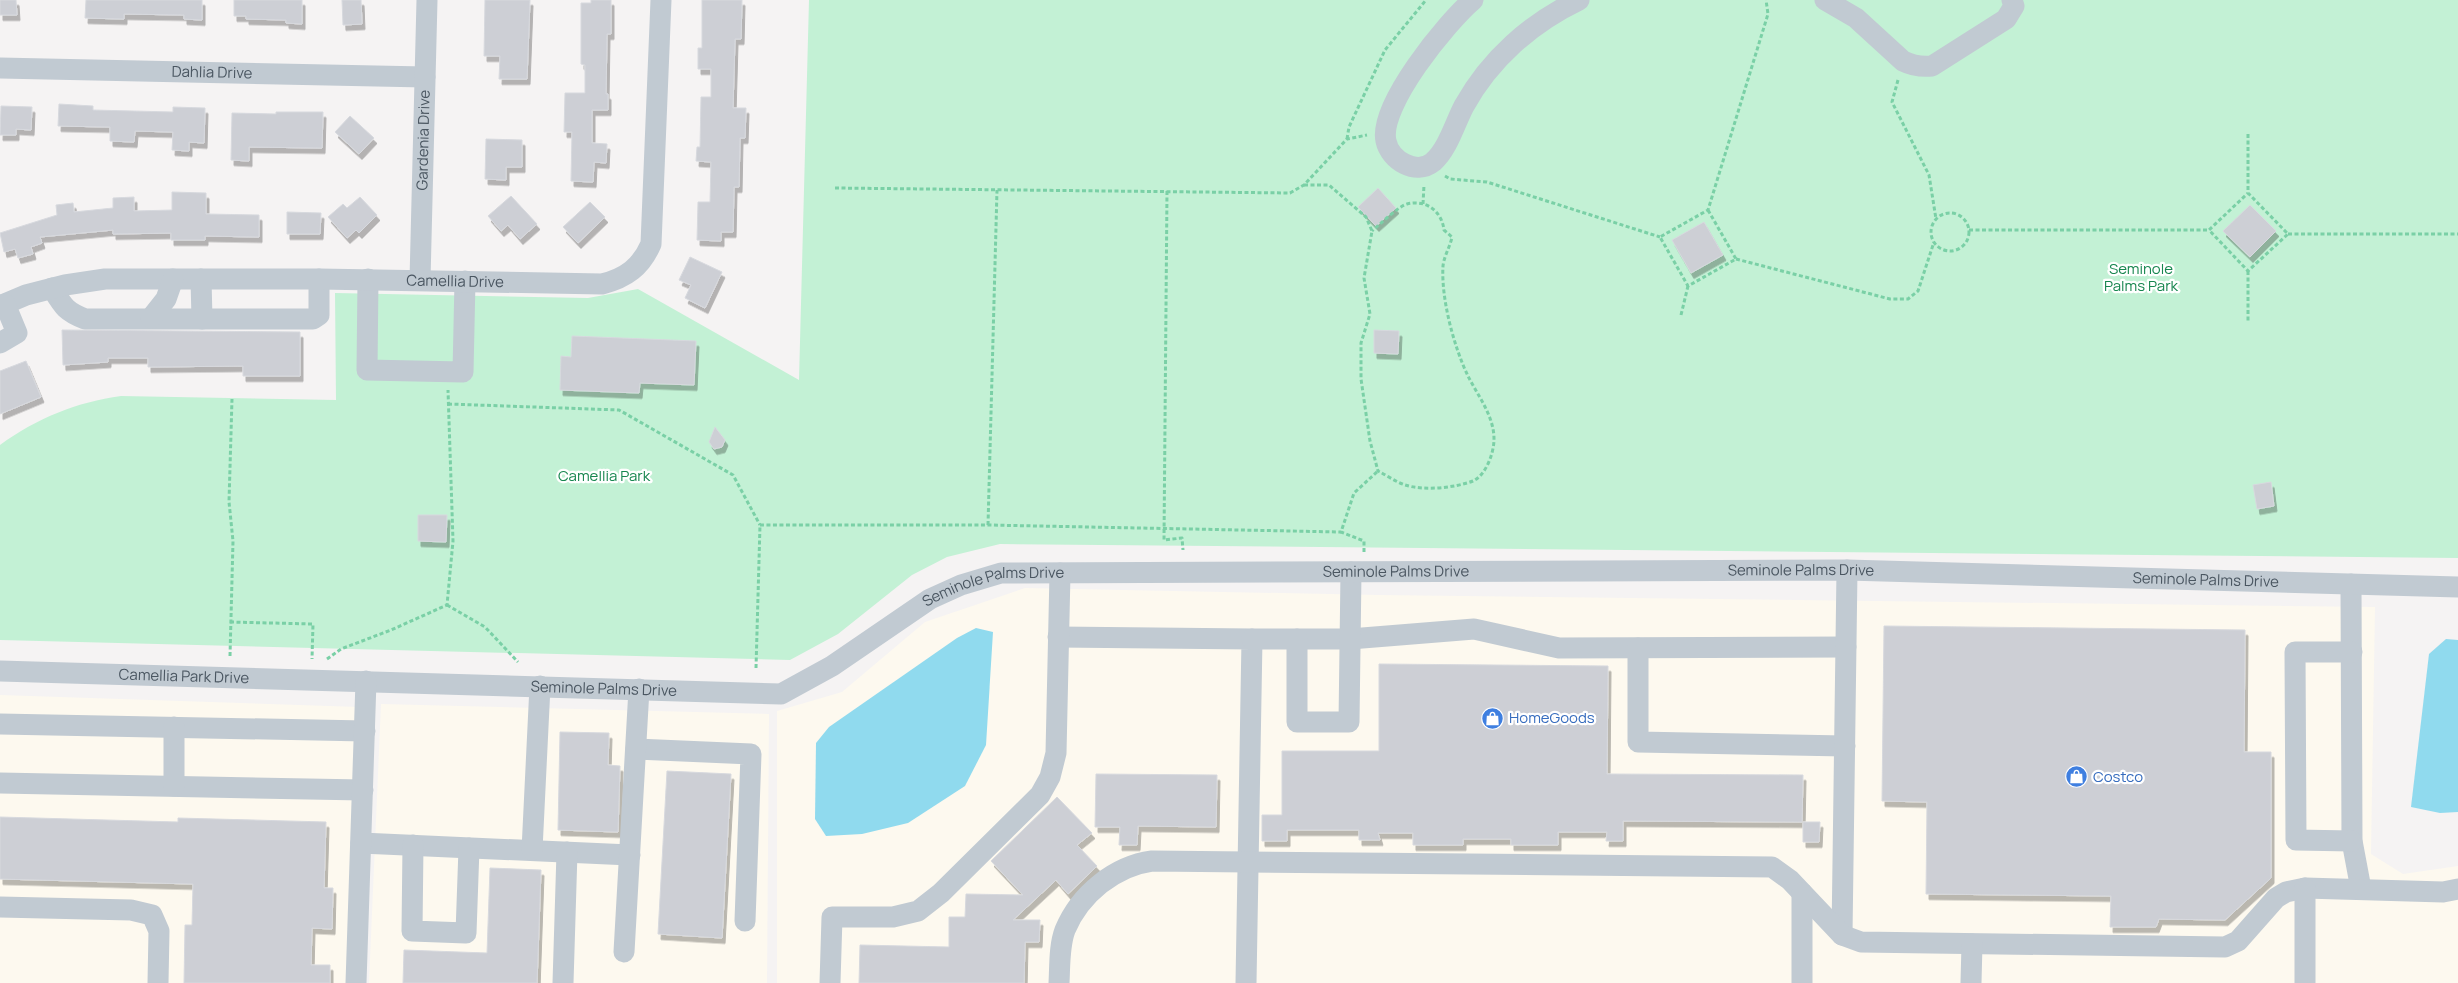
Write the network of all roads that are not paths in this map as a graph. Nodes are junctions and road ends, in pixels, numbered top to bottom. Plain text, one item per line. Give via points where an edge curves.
1 (427, 0) edge
2 (660, 0) edge
3 (1473, 0) edge
4 (1577, 0) edge
5 (1825, 0) edge
6 (2012, 0) edge
7 (0, 68) edge
8 (425, 77) junction
9 (173, 278) junction
10 (201, 278) junction
11 (319, 279) junction
12 (368, 279) junction
13 (420, 280) junction
14 (465, 281) junction
15 (52, 288) junction
16 (3, 305) edge
17 (151, 318) junction
18 (202, 319) junction
19 (0, 343) edge
20 (1847, 570) junction
21 (1351, 572) junction
22 (1060, 573) junction
23 (2351, 584) junction
24 (2458, 587) edge
25 (1058, 637) junction
26 (1252, 640) junction
27 (1297, 640) junction
28 (1350, 640) junction
29 (1846, 647) junction
30 (1638, 648) junction
31 (2352, 652) junction
32 (0, 671) edge
33 (366, 681) junction
34 (540, 686) junction
35 (639, 689) junction
36 (0, 724) edge
37 (174, 728) junction
38 (364, 731) junction
39 (1845, 746) junction
40 (636, 749) junction
41 (0, 783) edge
42 (174, 786) junction
43 (363, 790) junction
44 (2352, 841) junction
45 (360, 843) junction
46 (413, 845) junction
47 (469, 848) junction
48 (532, 850) junction
49 (567, 852) junction
50 (630, 855) junction
51 (1248, 862) junction
52 (2305, 888) junction
53 (2361, 889) junction
54 (2458, 889) edge
55 (1802, 893) junction
56 (0, 907) edge
57 (745, 921) dead end
58 (1842, 935) junction
59 (1972, 944) junction
60 (624, 952) dead end
61 (158, 983) edge
62 (356, 983) edge
63 (563, 983) edge
64 (830, 983) edge
65 (1060, 983) edge
66 (1246, 983) edge
67 (1802, 983) edge
68 (1971, 983) edge
69 (2305, 983) edge

1 - 8 street, Gardenia Drive
2 - 14 street, Camellia Drive via 651,244 646,255 628,275 602,284
3 - 4 street via 1440,32 1400,94 1385,132 1386,143 1397,160 1407,166 1426,166 1433,162 1444,148 1467,101 1504,53 1526,33
5 - 6 street via 1856,18 1903,61 1917,66 1932,66 2006,19 2014,6
7 - 8 street, Dahlia Drive
8 - 13 street, Gardenia Drive
9 - 10 street, Camellia Drive
9 - 15 street, Camellia Drive via 105,279
9 - 17 street via 166,299
10 - 11 street, Camellia Drive
10 - 18 street
11 - 12 street, Camellia Drive
11 - 18 street via 319,315 313,319
12 - 13 street, Camellia Drive
12 - 14 street via 367,370 447,372 464,372
13 - 14 street, Camellia Drive
15 - 16 street, Camellia Drive
15 - 17 street via 70,313 85,319
16 - 19 street via 17,333
17 - 18 street
20 - 21 street, Seminole Palms Drive
20 - 23 street, Seminole Palms Drive
20 - 29 street
21 - 22 street, Seminole Palms Drive
21 - 28 street
22 - 25 street
22 - 35 street, Seminole Palms Drive via 1001,573 961,585 930,599 832,666 781,694
23 - 24 street, Seminole Palms Drive
23 - 31 street
25 - 26 street
25 - 64 street via 1056,753 1050,778 1040,794 941,893 918,911 893,917 832,917
26 - 27 street
26 - 51 street
27 - 28 street
27 - 28 street via 1297,722 1349,722
28 - 30 street via 1474,629 1559,648
29 - 30 street
29 - 39 street
30 - 39 street via 1638,742
31 - 44 street
31 - 44 street via 2295,652 2295,662 2296,840
32 - 33 street, Camellia Park Drive
33 - 34 street, Seminole Palms Drive
33 - 38 street
34 - 35 street, Seminole Palms Drive
34 - 48 street
35 - 40 street
36 - 37 street
37 - 38 street
37 - 42 street
38 - 43 street
39 - 58 street
40 - 50 street
40 - 57 street via 751,754
41 - 42 street
42 - 43 street
43 - 45 street
44 - 53 street
45 - 46 street
45 - 62 street
46 - 47 street
46 - 47 street via 412,931 466,933
47 - 48 street
48 - 49 street
49 - 50 street
49 - 63 street
50 - 60 street
51 - 55 street via 1772,867
51 - 65 street via 1152,861 1120,869 1095,888 1077,908 1061,948
51 - 66 street
52 - 53 street
52 - 59 street via 2276,898 2238,941 2224,948
52 - 69 street
53 - 54 street via 2443,892
55 - 58 street
55 - 67 street
56 - 61 street via 131,910 152,914 159,931
58 - 59 street via 1861,942
59 - 68 street

